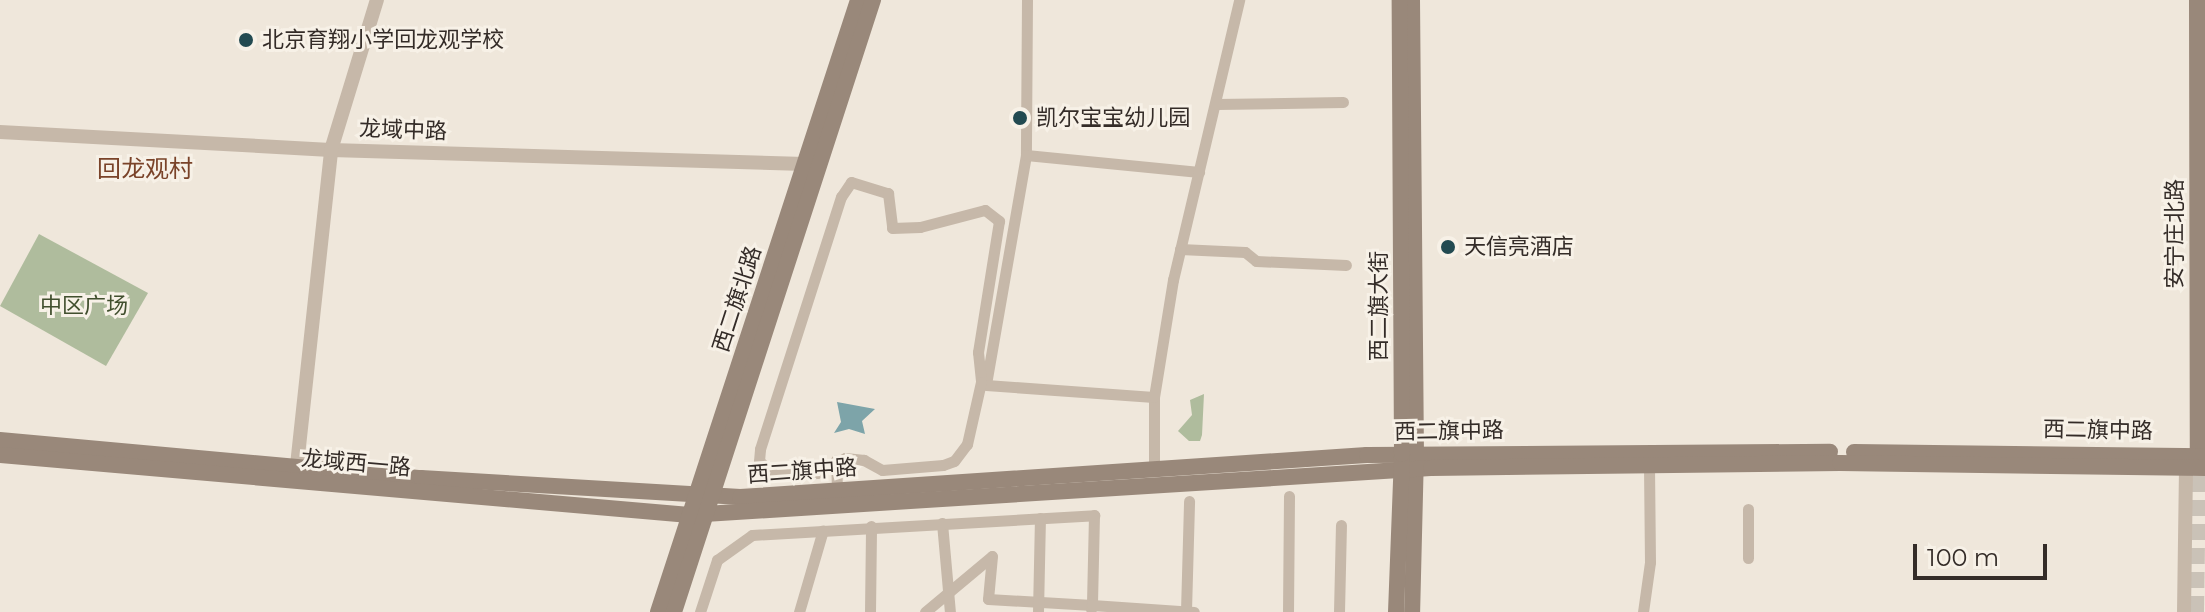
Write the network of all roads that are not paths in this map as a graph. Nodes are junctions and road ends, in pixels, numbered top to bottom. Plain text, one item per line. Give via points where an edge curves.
1 (377, 0) edge
2 (858, 0) edge
3 (873, 0) edge
4 (1027, 0) edge
5 (1239, 0) edge
6 (1400, 0) edge
7 (1412, 0) edge
8 (2197, 0) edge
9 (1343, 102) dead end
10 (1216, 104) junction
11 (0, 132) edge
12 (331, 150) junction
13 (1026, 155) junction
14 (805, 164) junction
15 (1199, 172) junction
16 (1180, 249) junction
17 (1346, 265) dead end
18 (1154, 397) junction
19 (0, 440) edge
20 (0, 455) edge
21 (1650, 457) junction
22 (836, 460) junction
23 (1409, 461) junction
24 (2198, 462) edge
25 (297, 465) junction
26 (1154, 469) junction
27 (837, 491) junction
28 (704, 495) junction
29 (1289, 496) dead end
30 (1189, 501) dead end
31 (1748, 509) dead end
32 (707, 514) junction
33 (689, 515) junction
34 (1040, 518) junction
35 (942, 523) junction
36 (1341, 525) dead end
37 (871, 526) junction
38 (823, 530) junction
39 (1748, 558) dead end
40 (948, 591) junction
41 (1002, 606) edge
42 (1039, 607) edge
43 (1092, 608) edge
44 (1186, 611) edge
45 (658, 612) edge
46 (674, 612) edge
47 (700, 612) edge
48 (799, 612) edge
49 (870, 612) edge
50 (925, 612) edge
51 (950, 612) edge
52 (1194, 612) edge
53 (1288, 612) edge
54 (1339, 612) edge
55 (1396, 612) edge
56 (1412, 612) edge
57 (1643, 612) edge
58 (2184, 612) edge

1 - 12 street
2 - 14 main road, 西二旗北路
3 - 28 main road, 西二旗北路
4 - 13 street
5 - 10 street
6 - 23 main road, 西二旗大街
7 - 23 main road, 西二旗大街
8 - 24 main road, 安宁庄北路
9 - 10 street
10 - 15 street
11 - 12 street, 龙域中路
12 - 14 street, 龙域中路
12 - 25 street
13 - 15 street
13 - 18 street via 986,385
14 - 28 main road, 西二旗北路
15 - 16 street
16 - 17 street via 1245,252 1256,261
16 - 18 street
18 - 26 street
19 - 25 main road, 龙域西一路
20 - 33 main road, 龙域西一路
21 - 23 main road, 西二旗中路
21 - 24 main road, 西二旗中路
21 - 57 street via 1650,562
22 - 22 street via 817,473 799,476 775,475 759,461 846,187 851,182 888,193 892,228 920,227 985,210 999,221 978,352 981,382 967,444 954,461 943,465 882,470 864,460
22 - 27 street
23 - 26 main road, 西二旗中路
23 - 32 main road, 西二旗中路
23 - 55 main road, 西二旗大街
23 - 56 main road, 西二旗大街
24 - 58 street
25 - 28 main road, 龙域西一路
26 - 27 main road, 西二旗中路
27 - 28 main road, 西二旗中路
28 - 32 main road, 西二旗北路
28 - 33 main road, 西二旗北路
29 - 53 street
30 - 44 street
31 - 39 street
32 - 33 main road, 龙域西一路
32 - 46 main road, 西二旗北路
33 - 45 main road, 西二旗北路
34 - 35 street
34 - 42 street
34 - 43 street via 1094,515
35 - 37 street
35 - 40 street
36 - 54 street
37 - 38 street
37 - 49 street
38 - 47 street via 747,537 717,560
38 - 48 street
40 - 41 street via 992,556 988,599
40 - 50 street
40 - 51 street
41 - 42 street
42 - 43 street
43 - 44 street
44 - 52 street

